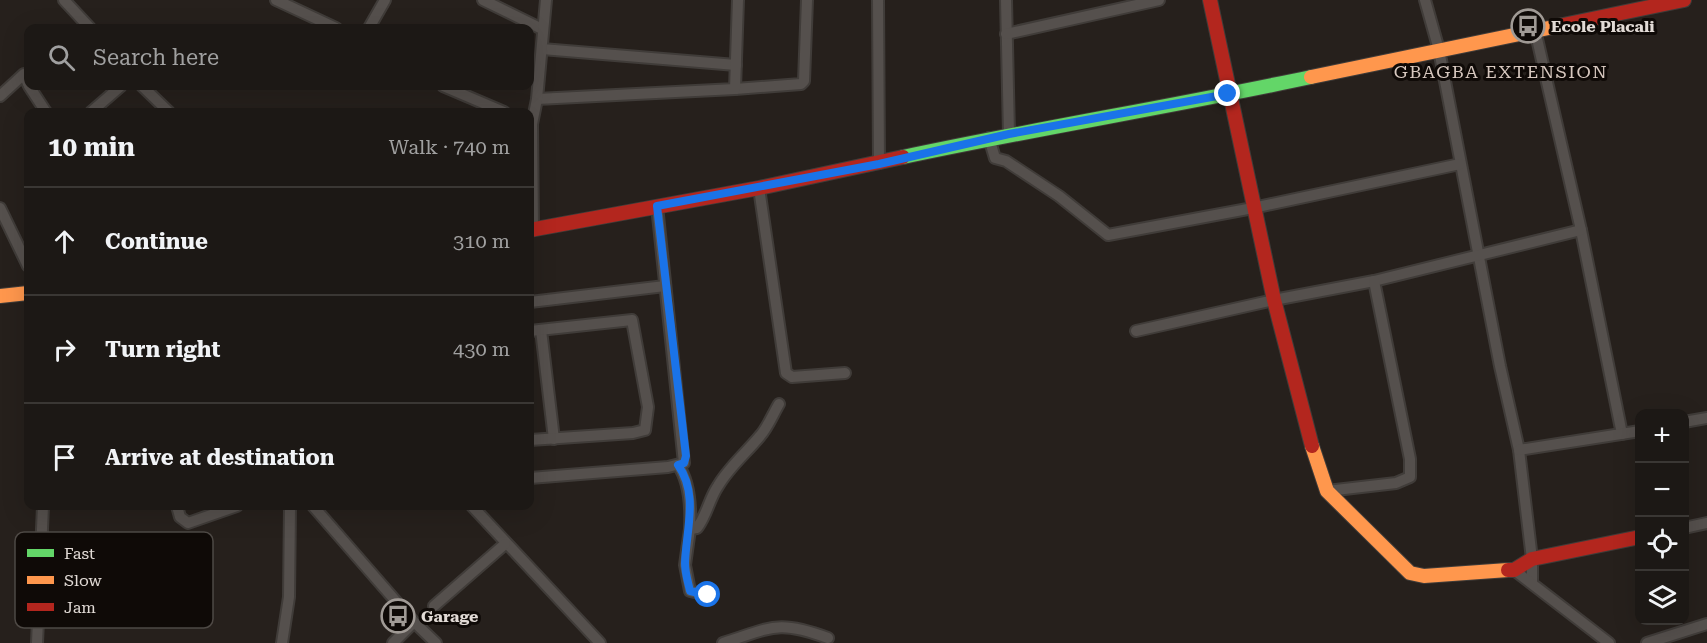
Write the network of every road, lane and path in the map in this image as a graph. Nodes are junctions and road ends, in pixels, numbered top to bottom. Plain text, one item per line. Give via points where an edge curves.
1 (64, 0) edge
2 (385, 0) edge
3 (483, 0) edge
4 (546, 0) edge
5 (738, 0) edge
6 (807, 0) edge
7 (878, 0) edge
8 (1006, 0) edge
9 (1159, 0) edge
10 (1210, 0) edge
11 (1425, 0) edge
12 (1684, 0) edge
13 (280, 1) edge
14 (86, 24) edge
15 (328, 24) edge
16 (371, 24) edge
17 (532, 24) edge
18 (534, 25) edge
19 (542, 29) junction
20 (1535, 30) junction
21 (1006, 34) junction
22 (542, 49) junction
23 (1439, 50) junction
24 (736, 65) junction
25 (24, 74) edge
26 (735, 89) junction
27 (32, 90) edge
28 (116, 90) edge
29 (146, 90) edge
30 (452, 90) edge
31 (1228, 94) junction
32 (0, 96) edge
33 (537, 99) junction
34 (43, 108) edge
35 (96, 108) edge
36 (165, 108) edge
37 (495, 108) edge
38 (534, 111) edge
39 (1009, 134) junction
40 (989, 138) junction
41 (879, 164) junction
42 (1460, 164) junction
43 (759, 188) junction
44 (657, 206) junction
45 (0, 208) edge
46 (1253, 208) junction
47 (4, 224) edge
48 (534, 229) edge
49 (1581, 230) junction
50 (1479, 256) junction
51 (24, 259) edge
52 (1374, 281) junction
53 (665, 286) junction
54 (24, 293) edge
55 (0, 296) edge
56 (1274, 300) junction
57 (534, 302) edge
58 (535, 331) edge
59 (1136, 331) dead end
60 (845, 373) dead end
61 (779, 404) dead end
62 (1707, 418) edge
63 (1689, 421) edge
64 (1635, 431) edge
65 (1622, 434) junction
66 (554, 439) junction
67 (534, 440) edge
68 (1519, 450) junction
69 (678, 465) junction
70 (534, 478) edge
71 (1327, 491) junction
72 (43, 510) edge
73 (178, 510) edge
74 (225, 510) edge
75 (290, 510) edge
76 (316, 510) edge
77 (476, 510) edge
78 (1707, 523) edge
79 (1689, 527) edge
80 (690, 529) junction
81 (42, 532) edge
82 (1635, 538) edge
83 (506, 544) junction
84 (1532, 559) junction
85 (1514, 570) junction
86 (1532, 583) junction
87 (708, 595) dead end
88 (434, 606) dead end
89 (414, 622) junction
90 (1707, 624) edge
91 (38, 628) edge
92 (828, 638) dead end
93 (37, 643) edge
94 (282, 643) edge
95 (393, 643) edge
96 (436, 643) edge
97 (600, 643) edge
98 (723, 643) edge
99 (1609, 643) edge
100 (1647, 643) edge

1 - 14 street
2 - 16 street
3 - 17 street
4 - 19 street
5 - 24 street
6 - 26 street via 804,81
7 - 41 street
8 - 21 street
9 - 21 street
10 - 31 street
11 - 23 street
12 - 20 street
13 - 15 street
18 - 19 street
19 - 22 street
20 - 23 street
20 - 49 street
21 - 39 street
22 - 24 street
22 - 33 street
23 - 31 street
23 - 42 street
24 - 26 street
25 - 32 street
26 - 33 street
27 - 34 street
28 - 35 street
29 - 36 street
30 - 37 street
31 - 39 street
31 - 46 street
33 - 38 street
39 - 40 street
40 - 41 street
40 - 46 street via 995,158 1006,161 1059,196 1107,235
41 - 43 street
42 - 46 street
42 - 50 street
43 - 44 street
43 - 60 street via 786,373 792,377
44 - 48 street
44 - 53 street
45 - 47 street
46 - 56 street
47 - 51 street
49 - 50 street
49 - 65 street
50 - 52 street
50 - 68 street
52 - 56 street
52 - 71 street via 1410,459 1410,477 1396,483
53 - 57 street
53 - 69 street via 686,456 684,463
54 - 55 street
56 - 59 street
56 - 71 street
58 - 66 street
58 - 66 street via 632,320 648,407 645,430
61 - 80 street via 761,436 735,460 697,528
62 - 63 street
64 - 65 street
65 - 68 street
66 - 67 street
68 - 84 street
69 - 70 street
69 - 80 street via 684,473 689,499
71 - 85 street via 1410,573 1424,576
72 - 81 street
73 - 74 street via 188,523
75 - 94 street via 289,597
76 - 89 street
77 - 83 street
78 - 79 street
80 - 87 street via 685,565 690,591
82 - 84 street
83 - 88 street
83 - 97 street
84 - 85 street
84 - 86 street
85 - 86 street
86 - 99 street
89 - 95 street
89 - 96 street
90 - 100 street
91 - 93 street
92 - 98 street via 801,628 772,626

